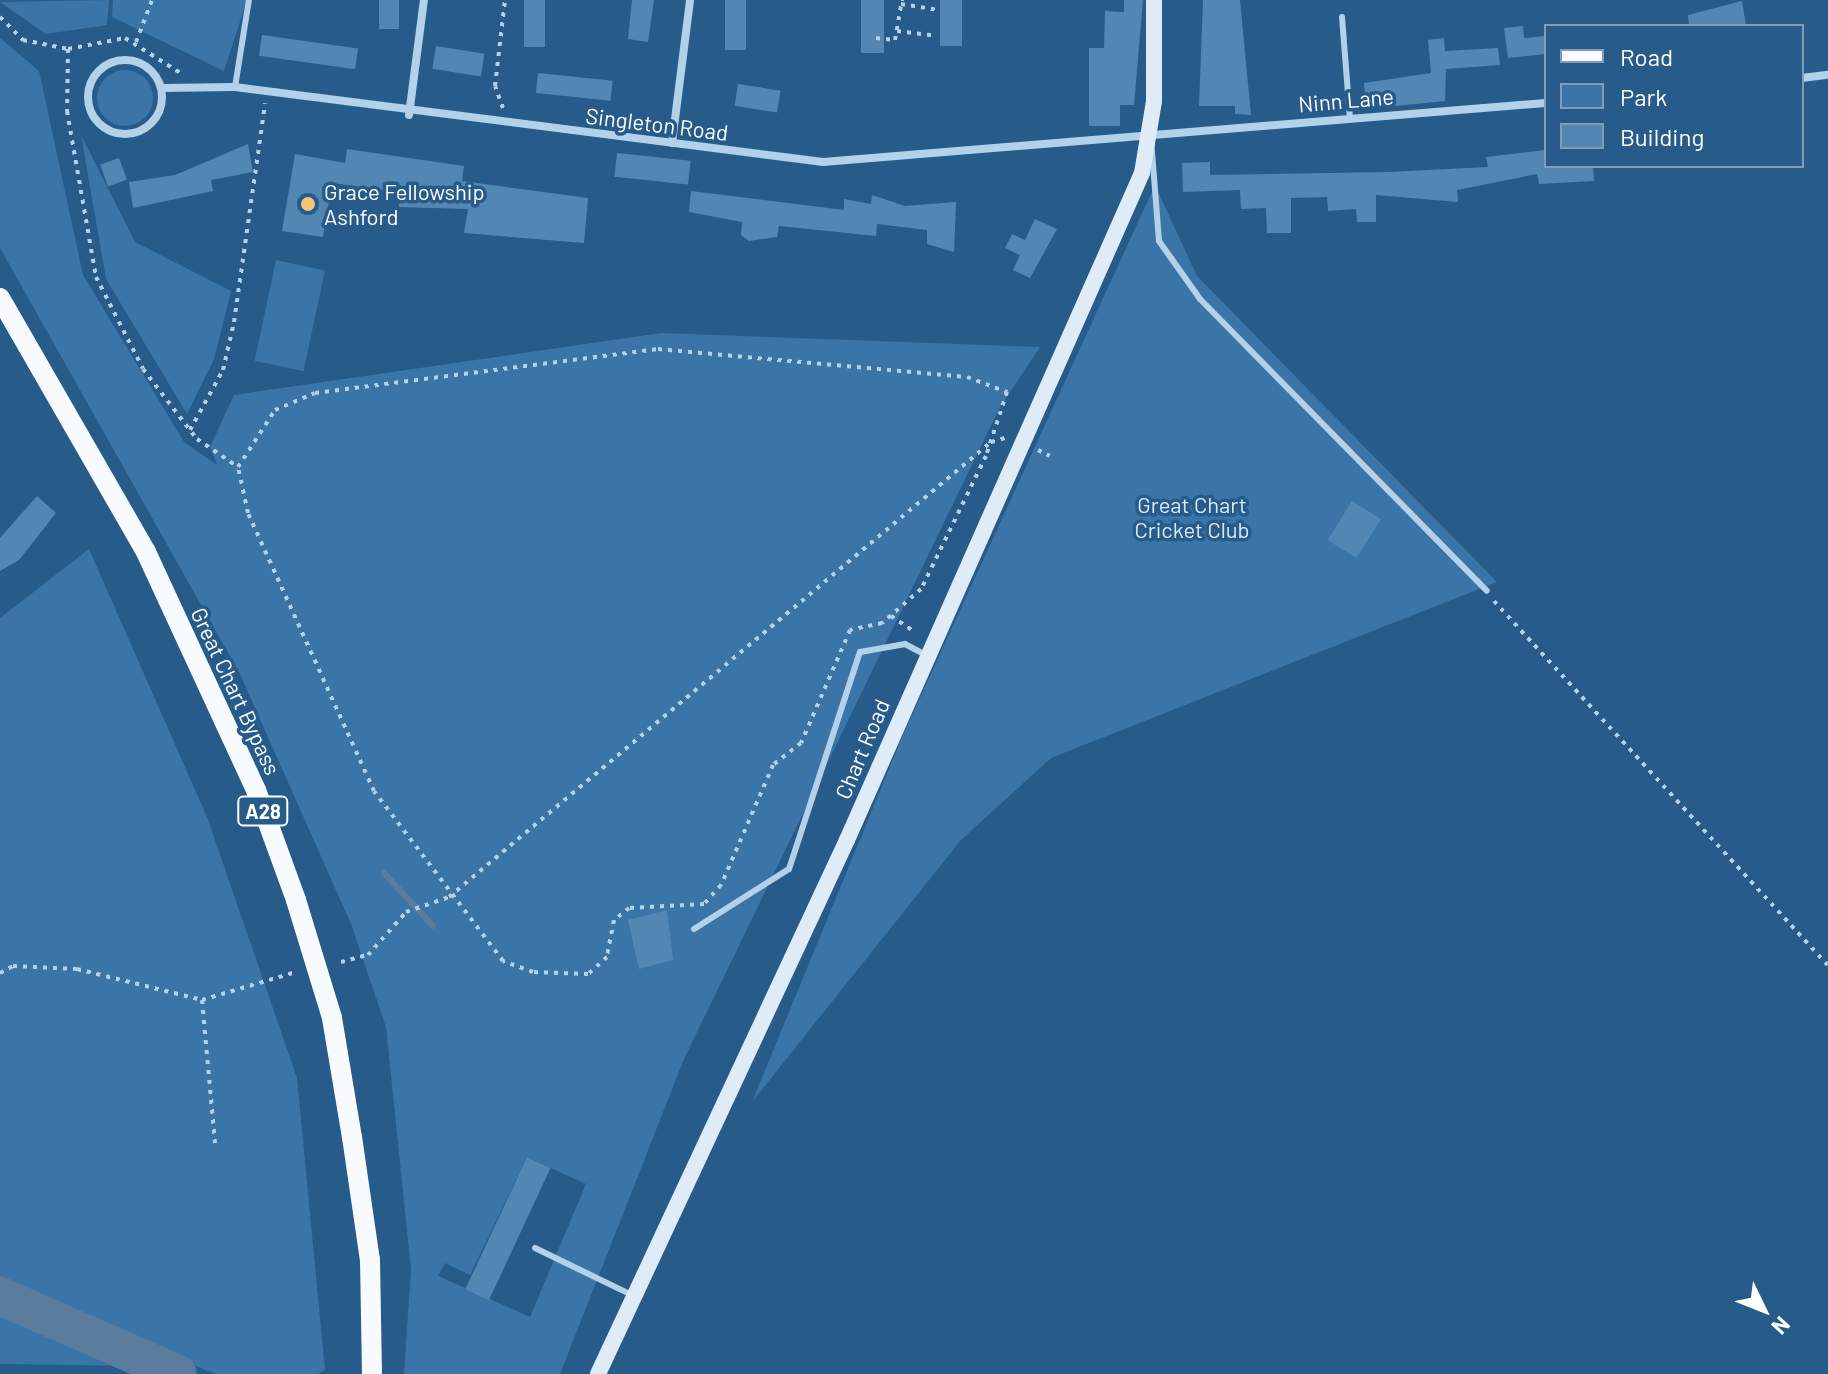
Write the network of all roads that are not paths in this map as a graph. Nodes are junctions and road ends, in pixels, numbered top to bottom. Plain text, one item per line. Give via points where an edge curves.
1 (249, 0) edge
2 (424, 0) edge
3 (690, 0) edge
4 (1154, 0) edge
5 (1342, 17) dead end
6 (1828, 75) edge
7 (1804, 78) edge
8 (235, 87) junction
9 (162, 88) junction
10 (1544, 103) edge
11 (409, 115) junction
12 (1350, 118) junction
13 (1149, 134) junction
14 (672, 143) junction
15 (0, 298) edge
16 (1487, 591) road end
17 (928, 649) junction
18 (694, 929) dead end
19 (535, 1248) dead end
20 (635, 1297) junction
21 (372, 1374) edge
22 (598, 1374) edge

1 - 8 lane
2 - 11 street
3 - 14 street
4 - 13 street, Chart Road
5 - 12 lane
6 - 7 street
8 - 9 street, Singleton Road
8 - 11 street, Singleton Road
9 - 9 street via 159,114 137,133 112,132 88,105 95,75 120,60 139,62
10 - 12 street, Ninn Lane
11 - 14 street, Singleton Road
12 - 13 street, Ninn Lane
13 - 14 street, Singleton Road via 823,162
13 - 16 lane via 1159,241 1200,299
13 - 17 street, Chart Road via 1142,173
15 - 21 main road, Great Chart Bypass / A28 via 146,552 256,790 296,900 332,1018 352,1137 370,1260
17 - 18 lane via 905,644 860,652 789,869
17 - 20 street, Chart Road
19 - 20 lane
20 - 22 street, Chart Road

